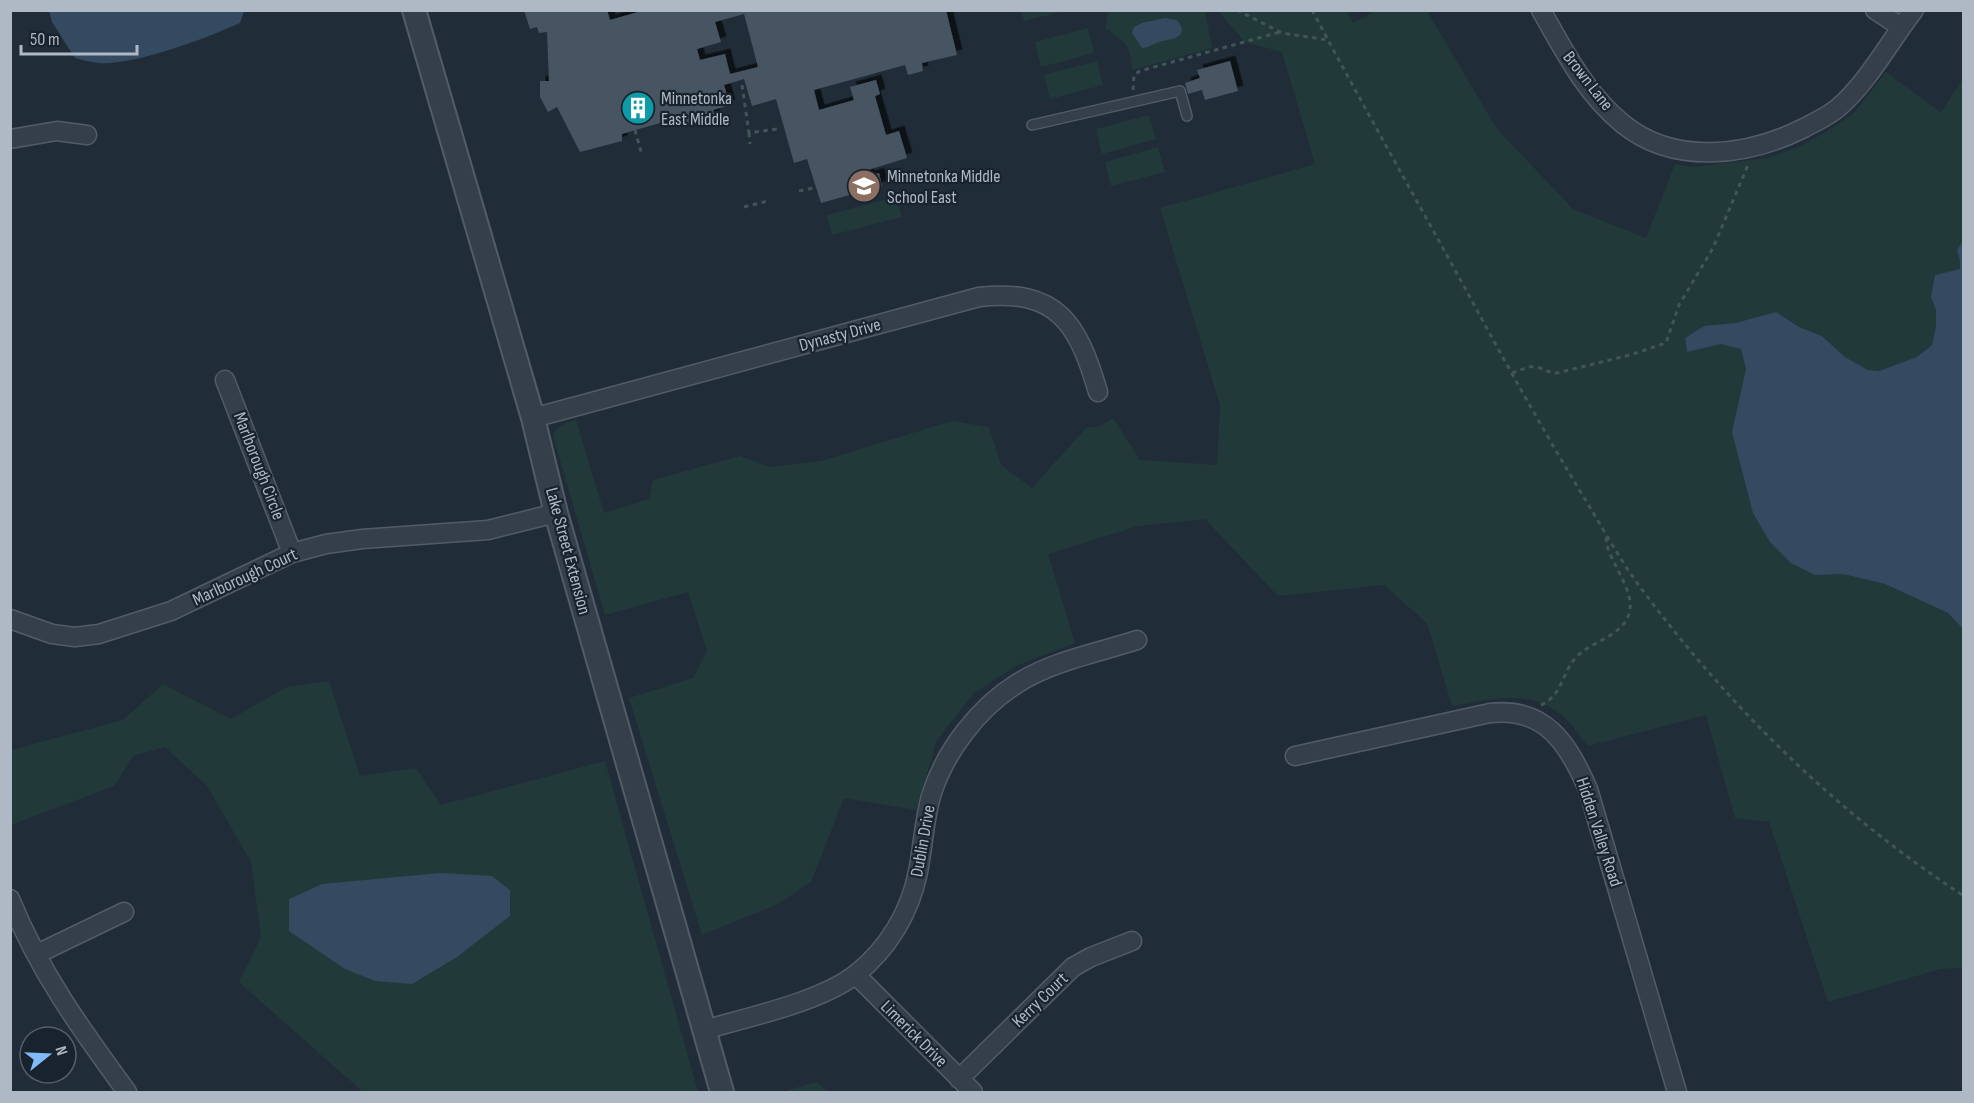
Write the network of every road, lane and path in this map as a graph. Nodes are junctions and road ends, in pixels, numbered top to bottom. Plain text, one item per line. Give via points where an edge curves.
1 (414, 10) edge
2 (1237, 10) edge
3 (1312, 10) edge
4 (1541, 10) edge
5 (1875, 10) edge
6 (1914, 10) edge
7 (1901, 27) junction
8 (1280, 32) junction
9 (1328, 40) junction
10 (742, 85) dead end
11 (1131, 103) junction
12 (1187, 116) dead end
13 (1032, 125) dead end
14 (777, 129) dead end
15 (635, 130) dead end
16 (749, 133) junction
17 (87, 135) dead end
18 (10, 139) edge
19 (750, 144) dead end
20 (1755, 147) junction
21 (642, 155) dead end
22 (813, 188) dead end
23 (799, 191) dead end
24 (768, 201) dead end
25 (744, 207) dead end
26 (1512, 373) junction
27 (225, 380) dead end
28 (1098, 392) dead end
29 (533, 418) junction
30 (556, 513) junction
31 (1607, 536) junction
32 (292, 553) junction
33 (10, 619) edge
34 (1137, 640) dead end
35 (1524, 715) junction
36 (1295, 756) dead end
37 (1964, 896) edge
38 (10, 899) edge
39 (124, 912) dead end
40 (1132, 941) dead end
41 (37, 954) junction
42 (856, 975) junction
43 (704, 1030) junction
44 (959, 1079) junction
45 (128, 1092) edge
46 (722, 1092) edge
47 (973, 1092) edge
48 (1677, 1092) edge

1 - 29 street, Lake Street Extension
2 - 8 path
3 - 9 path
4 - 20 street, Brown Lane via 1581,77 1623,124 1663,145 1690,150 1712,153
5 - 7 street
6 - 7 street, Brown Lane
7 - 20 street, Brown Lane via 1854,92 1837,108 1786,137
8 - 9 path
8 - 11 path via 1140,71 1134,75
9 - 26 path
10 - 16 path
11 - 12 lane via 1180,91
11 - 13 lane
14 - 16 path
15 - 21 path
16 - 19 path
17 - 18 street via 57,131
20 - 26 path via 1713,248 1679,305 1666,343 1557,373 1528,367
22 - 23 path
24 - 25 path
26 - 31 path
27 - 32 street, Marlborough Circle
28 - 29 street, Dynasty Drive via 1088,356 1070,324 1039,302 1004,294 980,297
29 - 30 street, Lake Street Extension
30 - 32 street, Marlborough Court via 488,530 362,539
30 - 43 street, Lake Street Extension
31 - 35 path via 1606,545 1629,594 1627,619 1619,629 1573,660 1558,689 1544,704
31 - 37 path via 1634,578 1742,710 1803,771 1868,827
32 - 33 street, Marlborough Court via 171,612 99,634 52,634
34 - 42 street, Dublin Drive via 1035,674 995,700 974,720 956,744 931,796 911,900 881,951
35 - 36 street, Hidden Valley Road via 1490,713
35 - 48 street, Hidden Valley Road via 1560,738 1588,789
38 - 41 street
39 - 41 street
40 - 44 street, Kerry Court via 1073,967
41 - 45 street via 74,1020
42 - 43 street, Dublin Drive via 806,1000
42 - 44 street, Limerick Drive
43 - 46 street, Lake Street Extension
44 - 47 street, Limerick Drive

